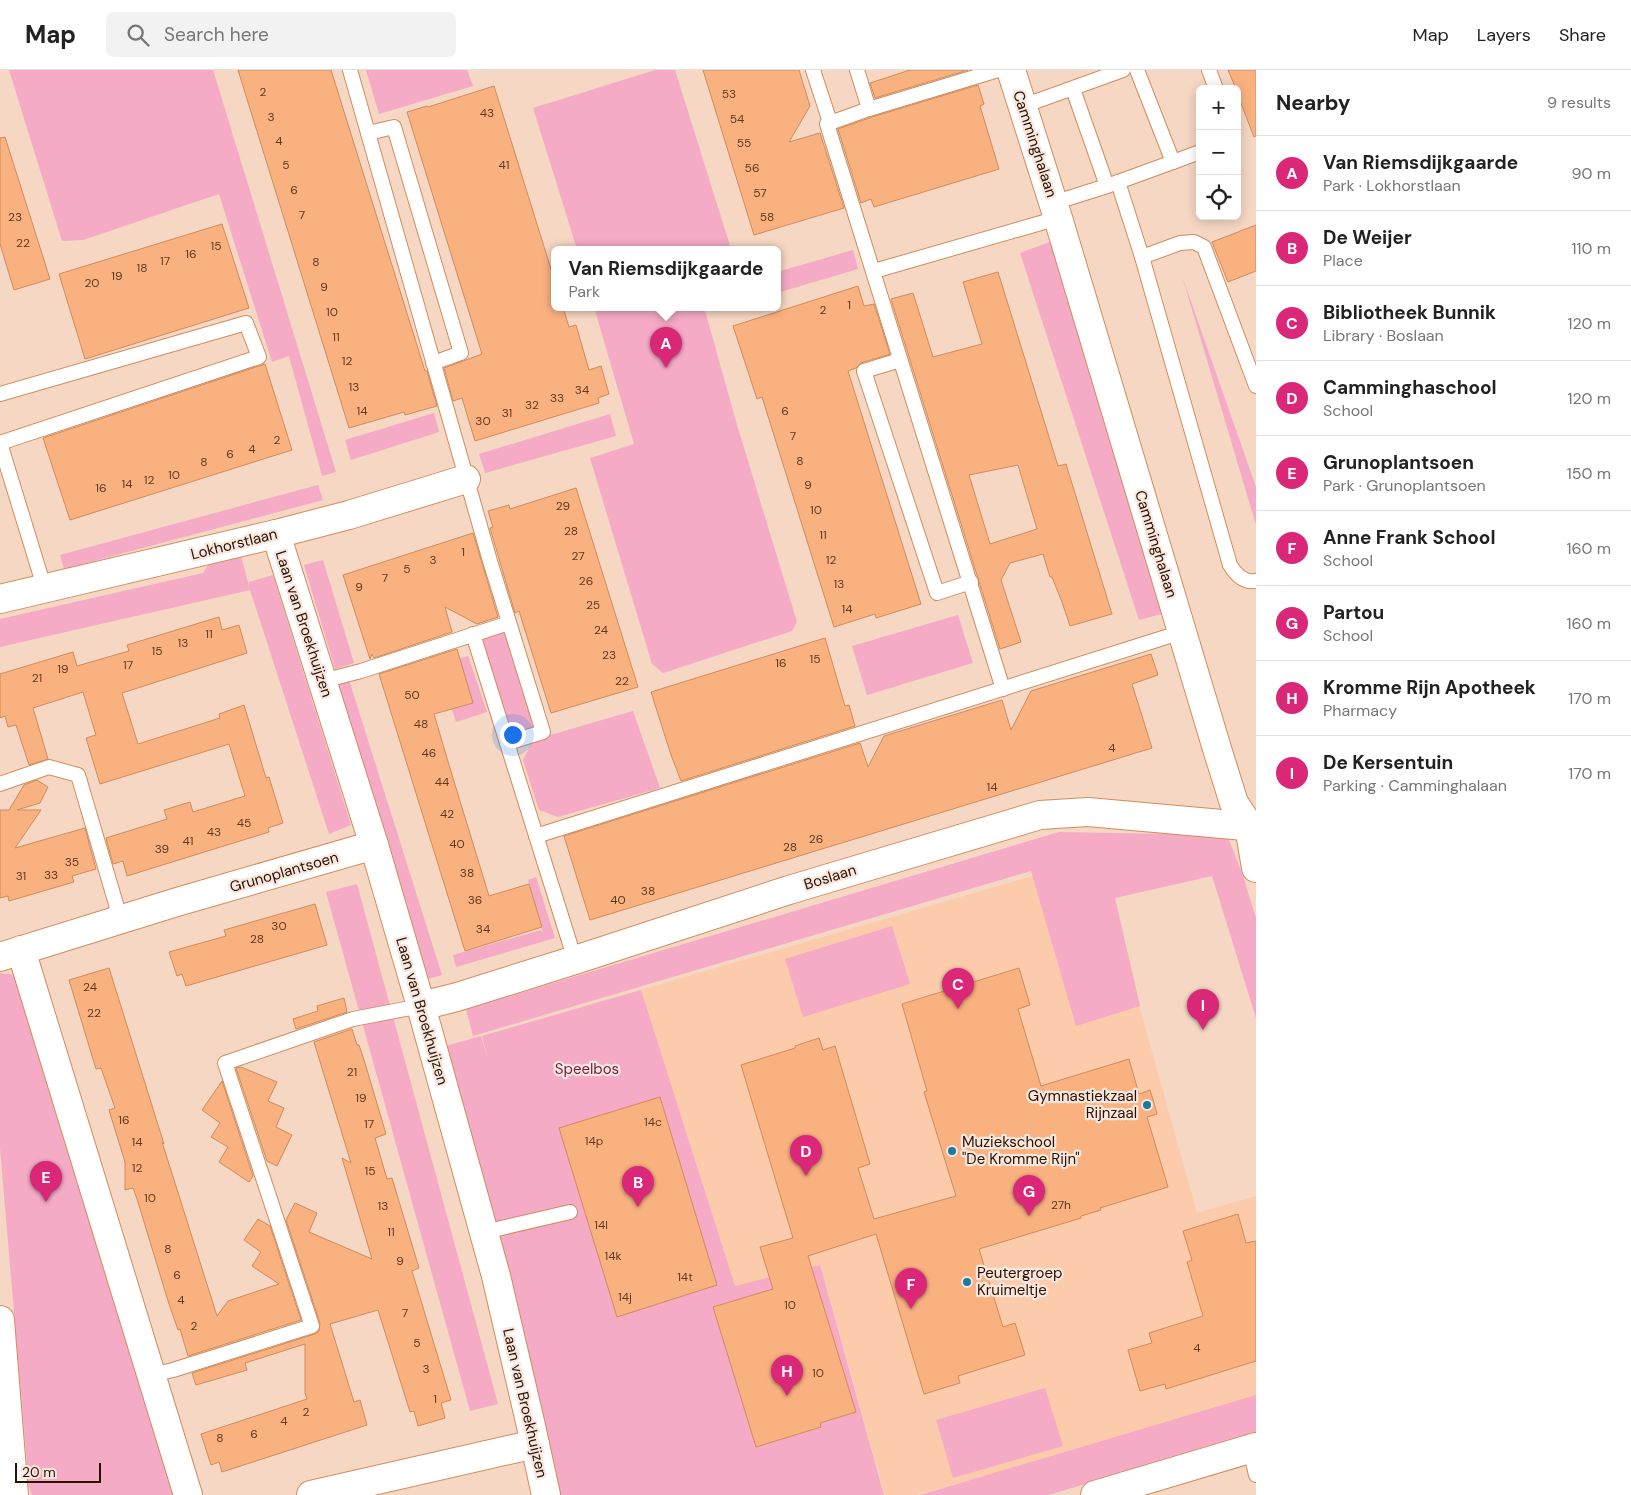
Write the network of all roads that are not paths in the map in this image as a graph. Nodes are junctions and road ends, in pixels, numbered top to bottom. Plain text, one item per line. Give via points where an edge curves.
1 (350, 70) edge
2 (813, 70) edge
3 (857, 70) edge
4 (998, 70) edge
5 (1011, 70) edge
6 (1123, 70) edge
7 (1137, 70) edge
8 (1209, 70) edge
9 (1215, 85) edge
10 (1073, 89) junction
11 (1023, 106) junction
12 (869, 109) junction
13 (830, 122) junction
14 (368, 133) junction
15 (1196, 153) edge
16 (1173, 162) junction
17 (1112, 184) junction
18 (1056, 211) junction
19 (1142, 257) junction
20 (874, 271) junction
21 (900, 360) junction
22 (433, 363) junction
23 (1256, 386) edge
24 (0, 394) edge
25 (0, 443) edge
26 (466, 479) junction
27 (276, 534) junction
28 (1256, 581) edge
29 (970, 582) junction
30 (45, 590) junction
31 (0, 599) edge
32 (509, 623) junction
33 (1182, 632) junction
34 (473, 634) junction
35 (322, 680) junction
36 (1003, 689) junction
37 (507, 743) junction
38 (0, 784) edge
39 (1252, 827) edge
40 (536, 836) junction
41 (374, 845) junction
42 (1256, 868) edge
43 (119, 921) junction
44 (11, 954) edge
45 (575, 960) junction
46 (421, 1006) junction
47 (570, 1212) dead end
48 (484, 1232) junction
49 (0, 1320) edge
50 (152, 1375) junction
51 (535, 1444) junction
52 (1254, 1457) edge
53 (14, 1495) edge
54 (188, 1495) edge
55 (311, 1495) edge
56 (546, 1495) edge
57 (1095, 1495) edge

1 - 14 lane
2 - 13 lane
3 - 12 lane
4 - 12 lane
5 - 11 street, Camminghalaan
6 - 10 lane
7 - 16 lane
8 - 9 lane
10 - 11 lane
10 - 17 lane
11 - 18 street, Camminghalaan
12 - 13 lane
13 - 20 lane via 827,124
14 - 22 lane
14 - 22 lane via 394,127 461,353
15 - 16 lane
16 - 17 lane
17 - 18 lane
17 - 19 lane
18 - 20 lane, Camminghalaan
18 - 33 street, Camminghalaan
19 - 23 lane via 1180,243 1194,242 1204,247
19 - 28 lane via 1230,565 1237,576
20 - 21 lane
21 - 29 lane
21 - 29 lane via 864,370 937,594
22 - 26 lane
24 - 25 lane via 246,323 259,357
25 - 30 lane
26 - 27 street, Lokhorstlaan
26 - 32 lane
27 - 30 street, Lokhorstlaan
27 - 35 street, Laan van Broekhuijzen
29 - 36 lane
30 - 31 street, Lokhorstlaan
32 - 34 lane
32 - 37 lane via 543,732
33 - 36 lane
33 - 39 street, Camminghalaan via 1234,803
34 - 35 lane via 361,671
34 - 37 lane
35 - 41 street, Laan van Broekhuijzen
36 - 40 lane
37 - 40 lane
38 - 43 lane via 49,767 78,775
39 - 42 street, Camminghalaan
39 - 45 street, Boslaan via 1088,812 1040,815 780,892
40 - 45 lane
41 - 43 street, Grunoplantsoen
41 - 46 street, Laan van Broekhuijzen
43 - 44 street, Grunoplantsoen
44 - 50 street, Grunoplantsoen
45 - 46 street, Boslaan
46 - 48 street, Laan van Broekhuijzen
46 - 50 lane via 353,1019 225,1063 312,1326
47 - 48 lane
48 - 51 street, Laan van Broekhuijzen
49 - 53 street
50 - 54 street, Grunoplantsoen
51 - 55 street
51 - 56 street, Laan van Broekhuijzen
52 - 57 street

